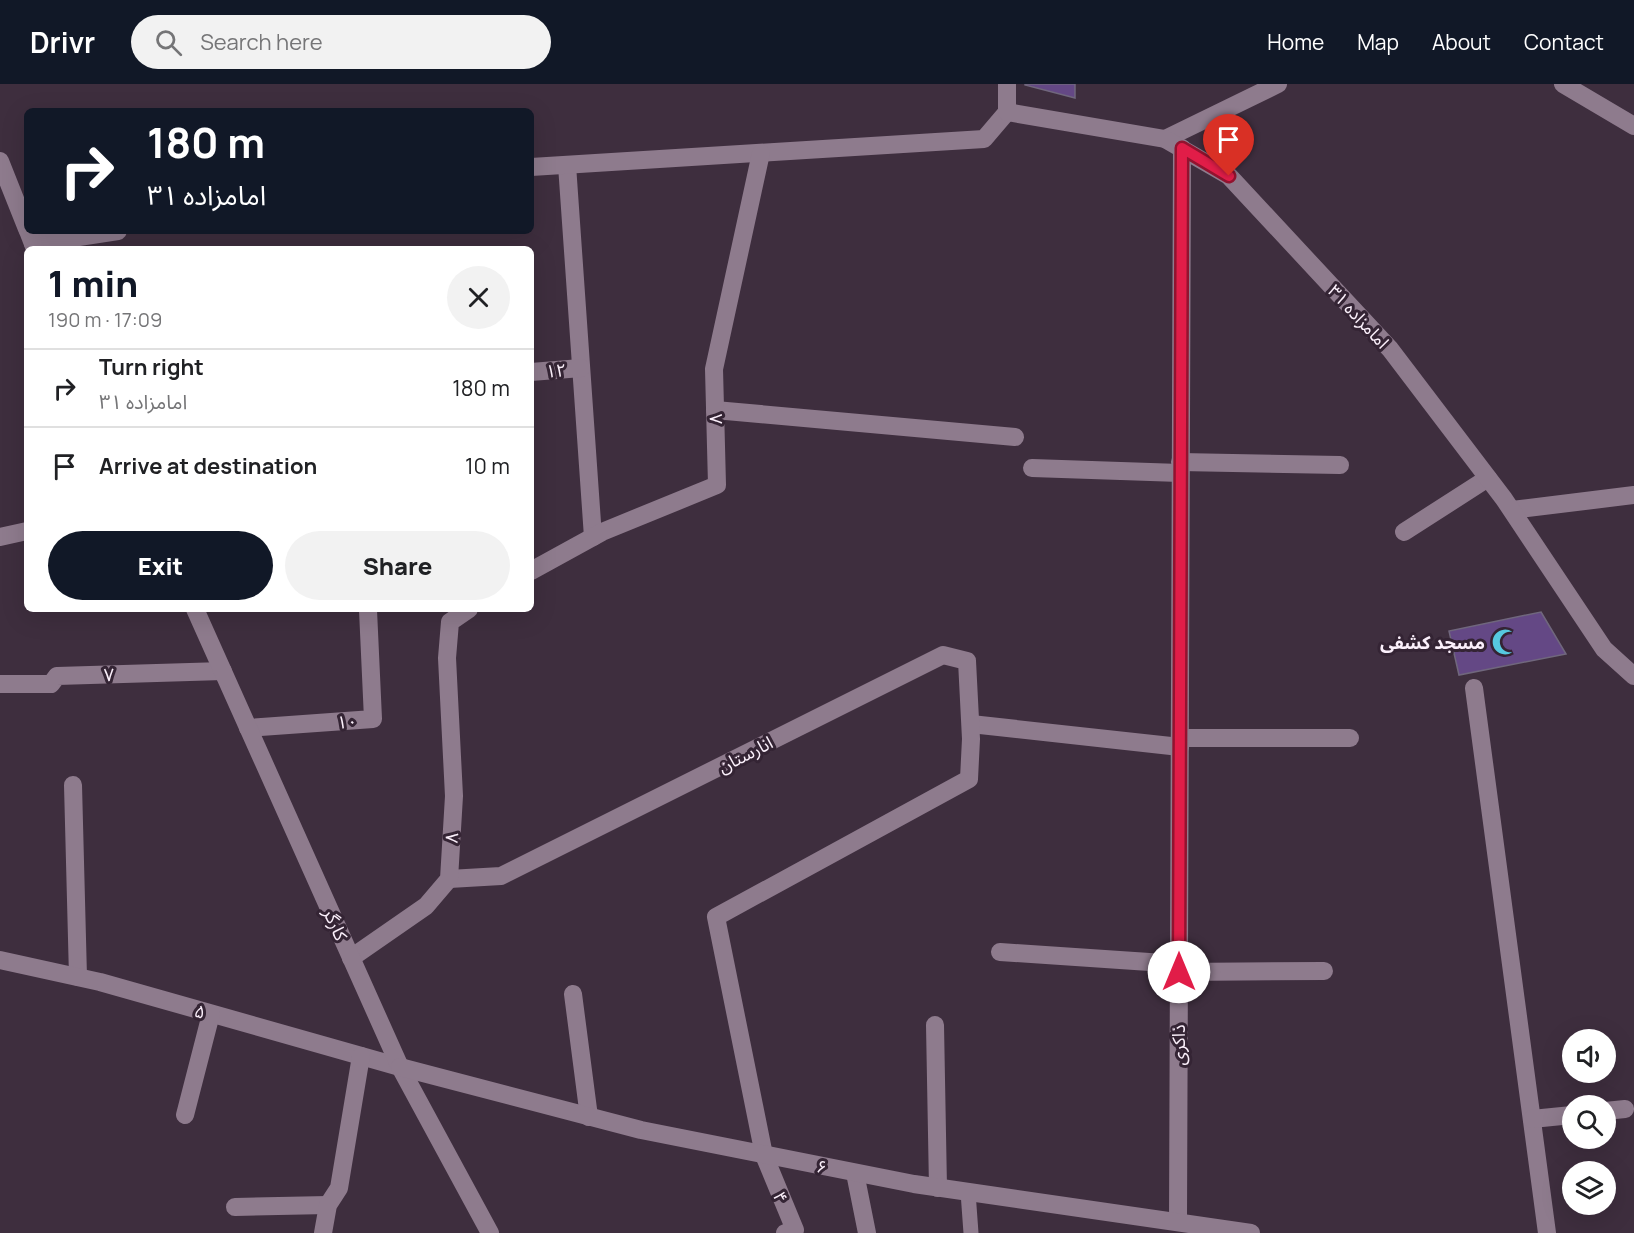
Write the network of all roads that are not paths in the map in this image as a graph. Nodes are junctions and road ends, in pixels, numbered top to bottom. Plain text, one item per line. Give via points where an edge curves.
1 (1007, 84) edge
2 (1278, 84) edge
3 (1563, 84) edge
4 (1007, 112) junction
5 (1634, 126) edge
6 (1165, 139) junction
7 (1182, 148) junction
8 (761, 153) junction
9 (0, 161) edge
10 (567, 165) junction
11 (534, 167) edge
12 (24, 221) edge
13 (81, 234) edge
14 (31, 238) edge
15 (581, 368) junction
16 (534, 372) edge
17 (715, 410) junction
18 (1015, 437) dead end
19 (1340, 465) dead end
20 (1180, 467) junction
21 (1032, 468) dead end
22 (1488, 478) junction
23 (1634, 495) edge
24 (1512, 510) junction
25 (24, 532) edge
26 (1404, 532) dead end
27 (0, 537) edge
28 (593, 537) junction
29 (534, 569) edge
30 (196, 612) edge
31 (368, 612) edge
32 (465, 612) edge
33 (223, 671) junction
34 (1634, 676) edge
35 (0, 684) edge
36 (1474, 688) dead end
37 (248, 728) junction
38 (971, 732) junction
39 (1350, 738) dead end
40 (1180, 743) junction
41 (73, 785) dead end
42 (448, 879) junction
43 (999, 952) dead end
44 (351, 958) junction
45 (0, 960) edge
46 (1179, 968) junction
47 (1324, 971) dead end
48 (78, 977) junction
49 (573, 994) dead end
50 (211, 1014) junction
51 (935, 1025) dead end
52 (361, 1056) junction
53 (400, 1067) junction
54 (1625, 1109) dead end
55 (1616, 1110) edge
56 (185, 1115) dead end
57 (1562, 1116) edge
58 (589, 1117) junction
59 (1532, 1119) junction
60 (764, 1155) junction
61 (855, 1173) junction
62 (938, 1188) junction
63 (968, 1192) junction
64 (328, 1206) junction
65 (235, 1207) dead end
66 (1178, 1222) junction
67 (1242, 1232) edge
68 (323, 1233) edge
69 (490, 1233) edge
70 (785, 1233) edge
71 (867, 1233) edge
72 (971, 1233) edge
73 (1547, 1233) edge

1 - 4 street
2 - 6 street
3 - 5 street
4 - 6 street, امامزاده ۳۱
4 - 8 street via 984,140
6 - 7 street, امامزاده ۳۱
7 - 20 street, ذاکری
7 - 22 street, امامزاده ۳۱ via 1229,176 1390,349
8 - 10 street
8 - 17 street, ۸ via 714,369
9 - 12 street
10 - 11 street
10 - 15 street
13 - 14 street
15 - 16 street, ۱۲
15 - 28 street
17 - 18 street
17 - 28 street, ۸ via 717,484
19 - 20 street
20 - 21 street
20 - 40 street, ذاکری
22 - 24 street, امامزاده ۳۱
22 - 26 street
23 - 24 street
24 - 34 street, امامزاده ۳۱ via 1604,649
25 - 27 street
28 - 29 street, ۸
30 - 33 street, کارگر
31 - 37 street, ۱۰ via 373,718
32 - 42 street, ۸ via 450,622 447,658 454,796
33 - 35 street, ۷ via 57,676 51,684
33 - 37 street, کارگر
36 - 59 street
37 - 44 street, کارگر
38 - 40 street
38 - 42 street, انارستان via 968,661 944,655 501,876
38 - 60 street via 969,779 716,917
39 - 40 street
40 - 46 street, ذاکری
41 - 48 street
42 - 44 street via 426,906
43 - 46 street
44 - 53 street, کارگر
45 - 48 street, ۵
46 - 47 street
46 - 66 street, ذاکری
48 - 50 street, ۵
49 - 58 street
50 - 52 street, ۵
50 - 56 street
51 - 62 street
52 - 53 street, ۵
52 - 64 street via 339,1188
53 - 58 street, ۶
53 - 69 street, کارگر
54 - 55 street
57 - 59 street
58 - 60 street, ۶
59 - 73 street
60 - 61 street, ۶
60 - 70 street, ۴ via 795,1230
61 - 62 street, ۶
61 - 71 street
62 - 63 street, ۶
63 - 66 street, ۶
63 - 72 lane
64 - 65 street
64 - 68 street
66 - 67 street, ۶

